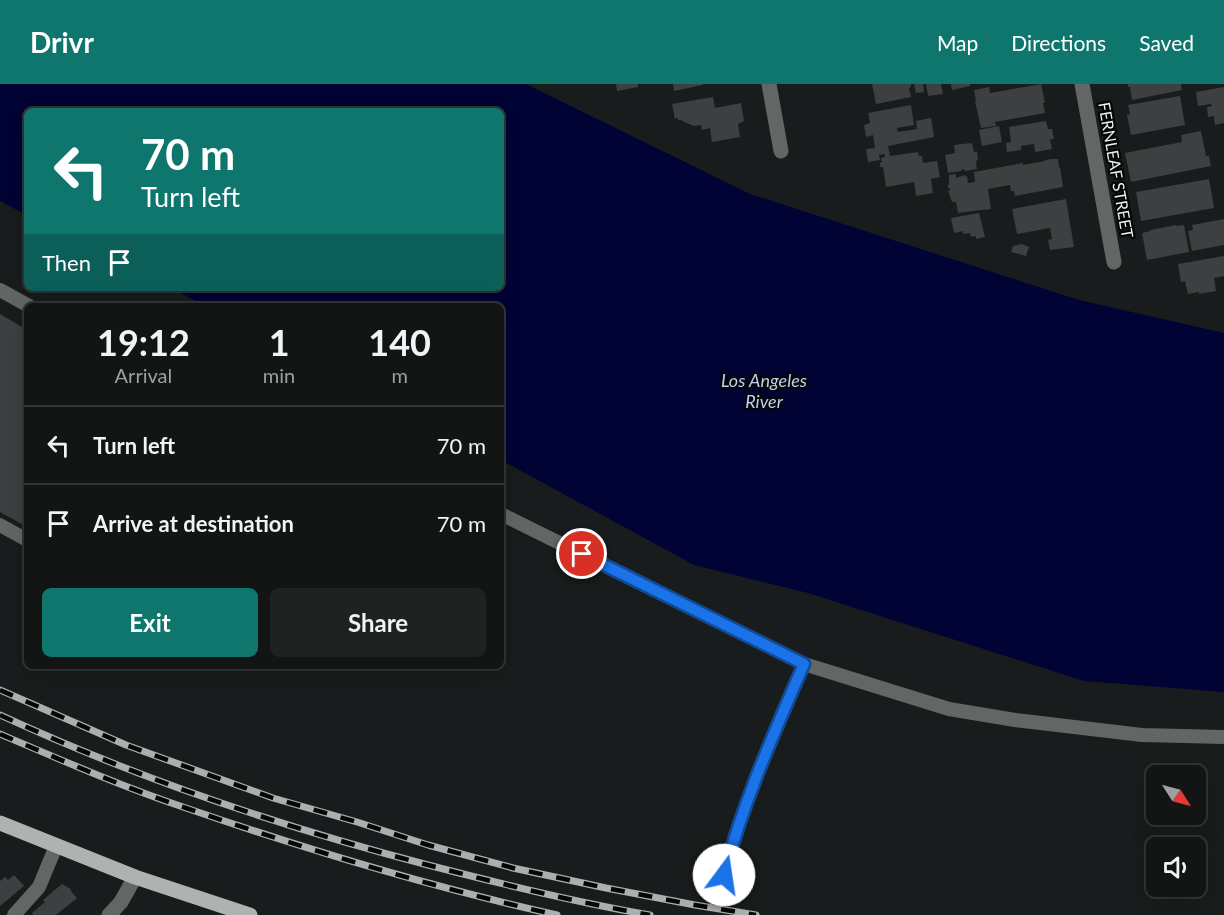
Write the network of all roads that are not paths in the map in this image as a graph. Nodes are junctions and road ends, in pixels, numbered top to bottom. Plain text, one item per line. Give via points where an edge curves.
1 (769, 84) edge
2 (1082, 84) edge
3 (781, 151) dead end
4 (1114, 262) dead end
5 (0, 290) edge
6 (24, 303) edge
7 (504, 515) edge
8 (0, 525) edge
9 (24, 538) edge
10 (804, 664) junction
11 (1224, 737) edge
12 (0, 823) edge
13 (57, 846) junction
14 (724, 875) dead end
15 (135, 877) junction
16 (14, 915) edge
17 (109, 915) edge
18 (250, 915) edge

1 - 3 street
2 - 4 street, FERNLEAF STREET
5 - 6 lane
7 - 10 lane
8 - 9 lane
10 - 11 lane via 949,710 1142,735
10 - 14 lane via 759,771
12 - 13 main road
13 - 15 main road
13 - 16 lane via 39,887
15 - 17 street
15 - 18 main road

